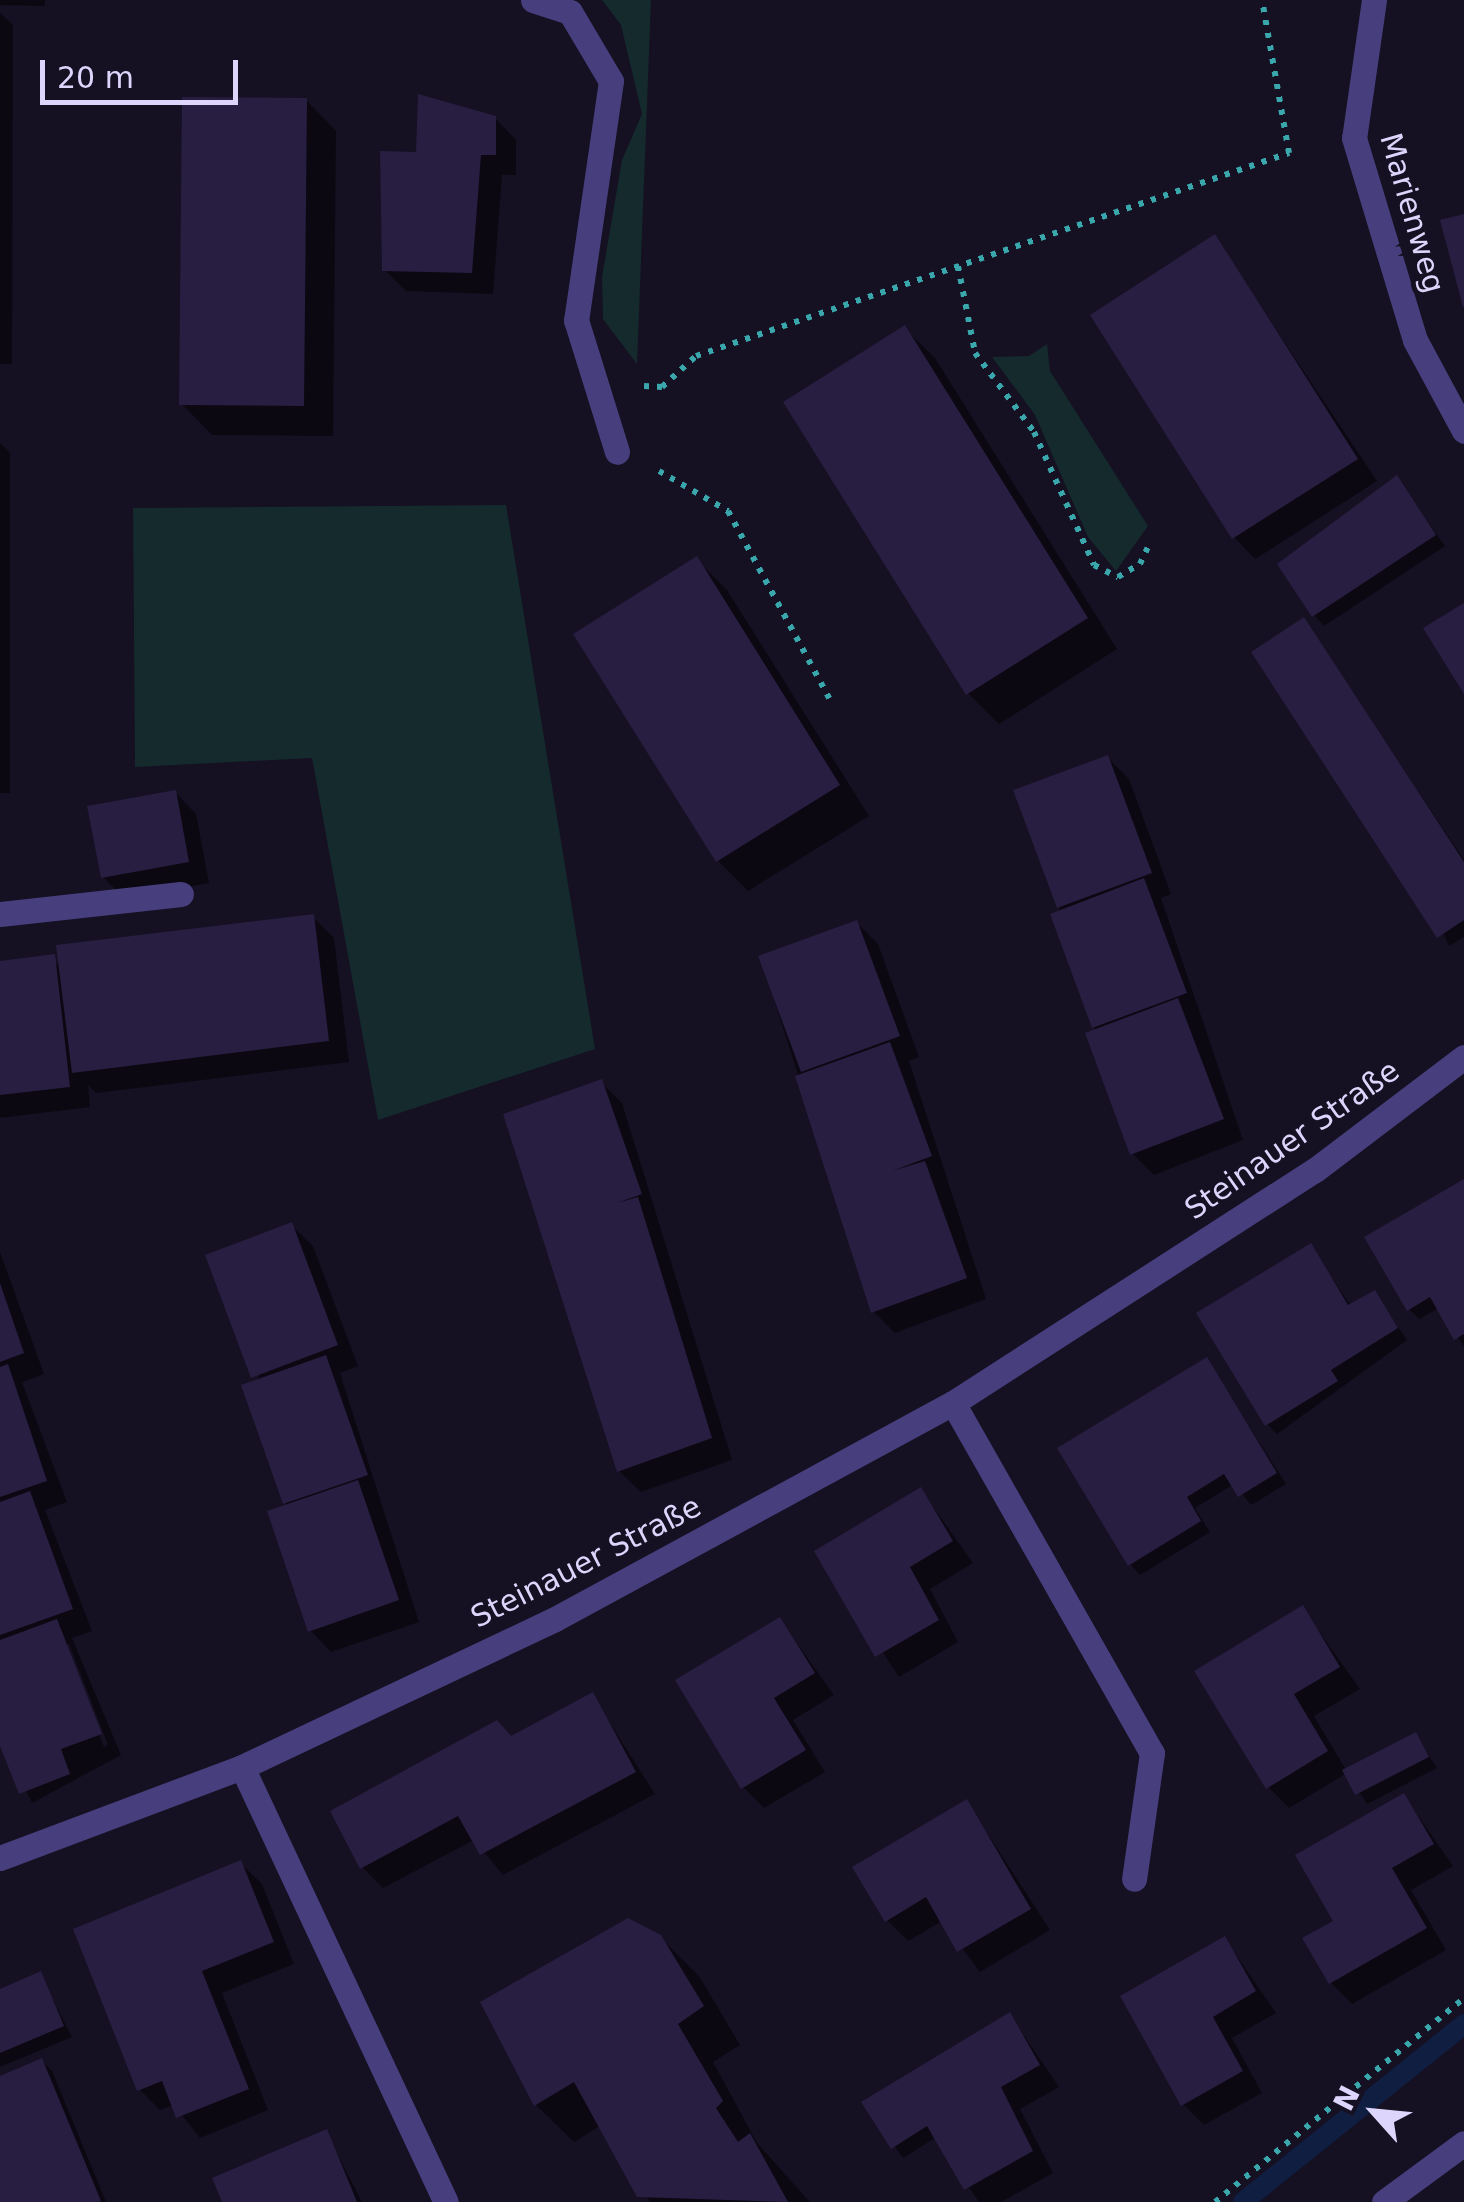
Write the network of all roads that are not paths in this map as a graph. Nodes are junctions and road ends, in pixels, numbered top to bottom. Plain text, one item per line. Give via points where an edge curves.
1 (533, 0) edge
2 (1374, 0) edge
3 (1464, 432) edge
4 (617, 452) road end
5 (180, 894) dead end
6 (0, 914) edge
7 (1464, 1057) edge
8 (954, 1402) junction
9 (242, 1766) junction
10 (0, 1858) edge
11 (1134, 1879) dead end
12 (1464, 2143) edge
13 (446, 2202) edge
14 (1384, 2202) edge

1 - 4 street via 570,12 611,81 576,320 588,382
2 - 3 street, Marienweg via 1354,138 1415,340
5 - 6 street
7 - 8 street, Steinauer Straße via 1315,1170
8 - 9 street, Steinauer Straße via 555,1619
8 - 11 street via 1152,1752
9 - 10 street, Steinauer Straße
9 - 13 street
12 - 14 street

